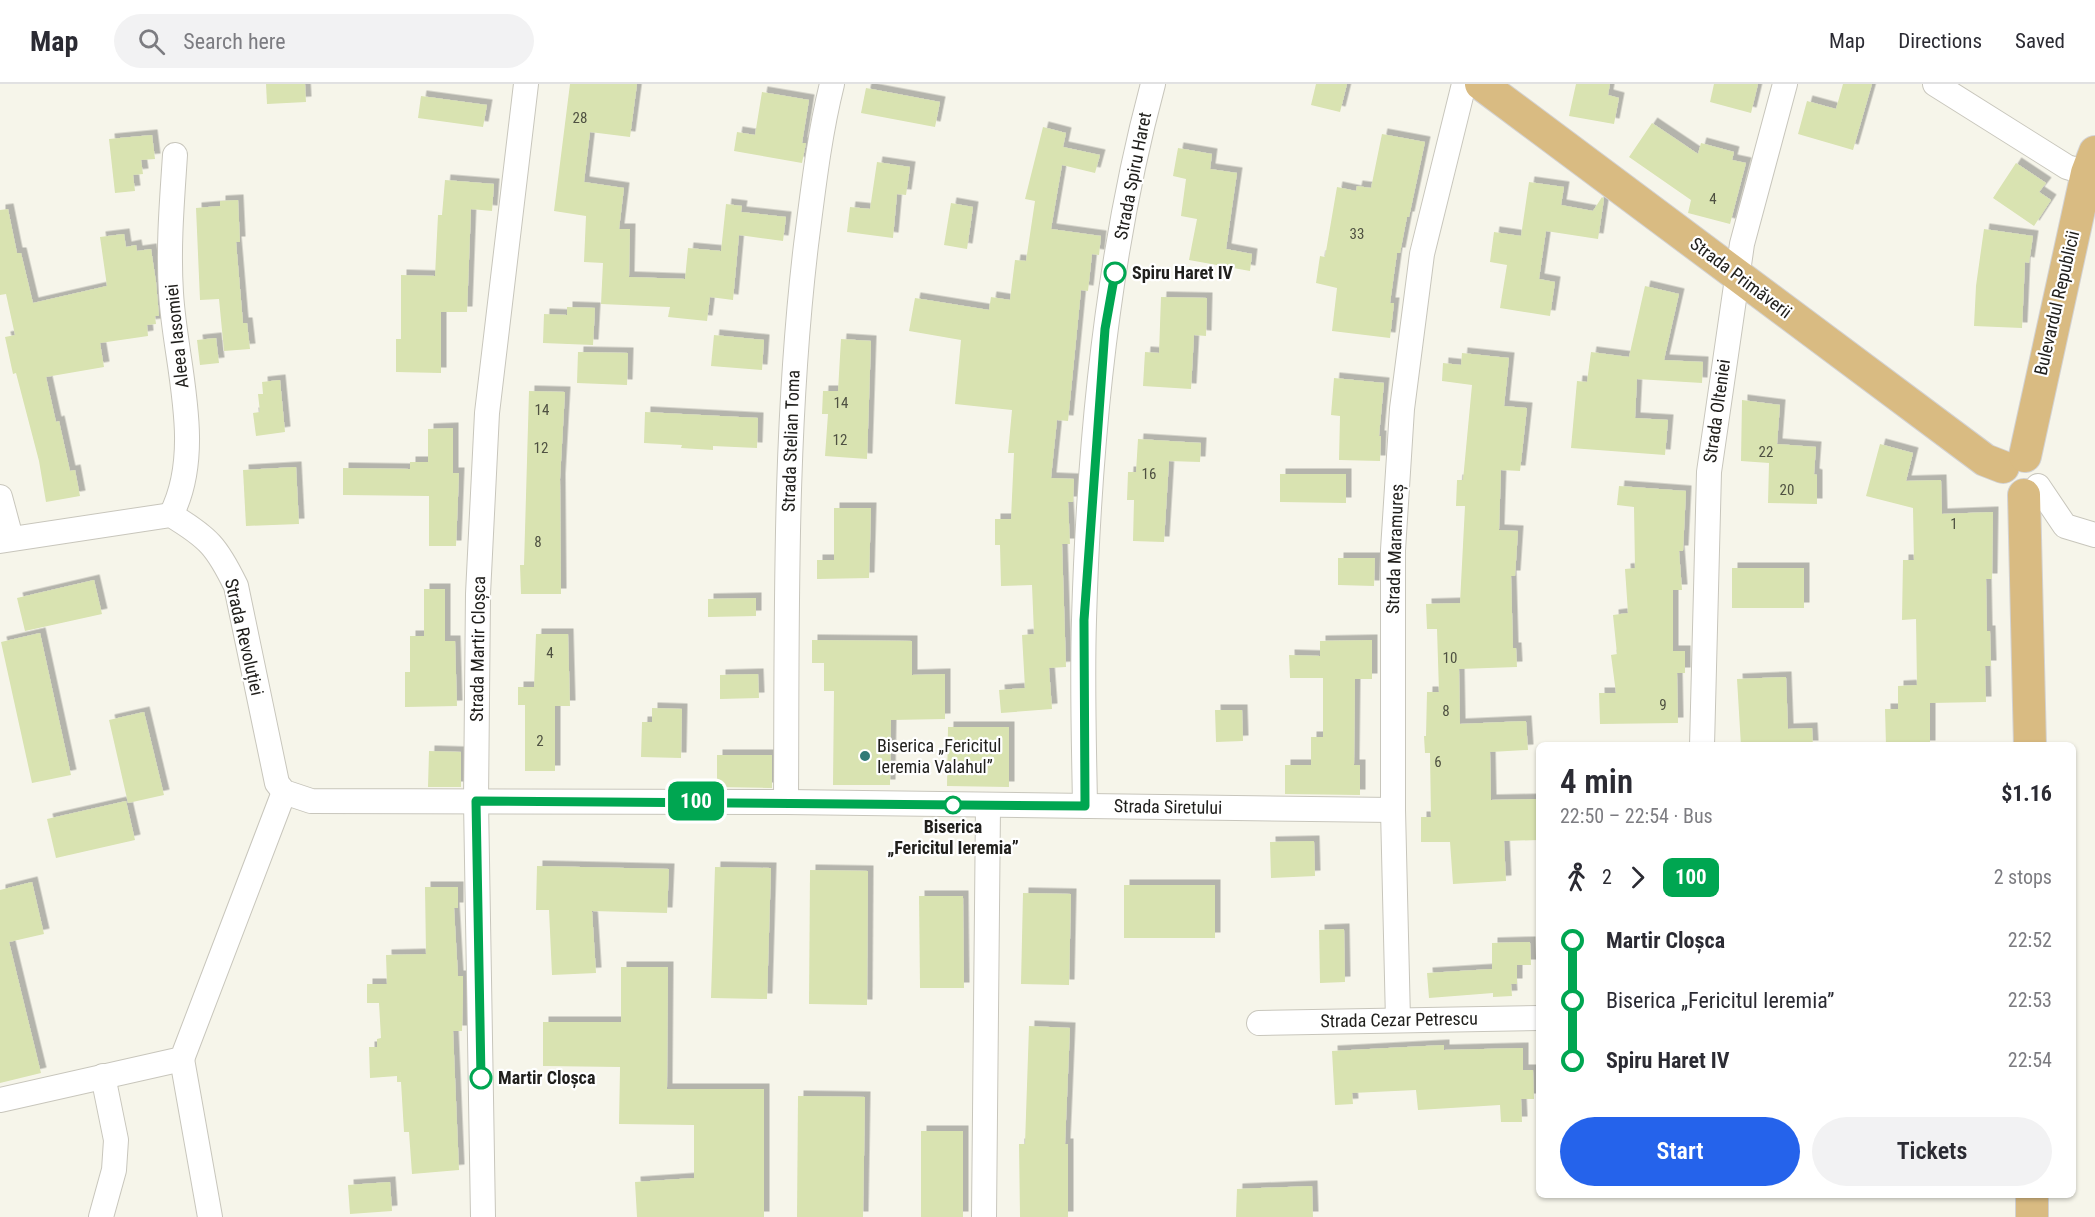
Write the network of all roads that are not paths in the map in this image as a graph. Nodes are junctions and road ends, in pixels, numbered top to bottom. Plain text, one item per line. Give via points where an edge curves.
1 (526, 84) edge
2 (832, 84) edge
3 (1152, 84) edge
4 (1464, 84) edge
5 (1481, 84) edge
6 (1785, 84) edge
7 (1950, 88) edge
8 (175, 155) dead end
9 (2091, 162) edge
10 (1737, 276) junction
11 (2014, 462) junction
12 (2031, 491) junction
13 (0, 497) edge
14 (171, 515) junction
15 (2095, 535) edge
16 (5, 539) edge
17 (1702, 742) edge
18 (2030, 742) edge
19 (284, 792) junction
20 (476, 801) junction
21 (786, 802) junction
22 (988, 806) junction
23 (1085, 806) junction
24 (1392, 810) junction
25 (1536, 1018) edge
26 (1398, 1020) junction
27 (1259, 1023) dead end
28 (182, 1059) junction
29 (103, 1076) junction
30 (0, 1100) edge
31 (2032, 1198) edge
32 (101, 1217) edge
33 (210, 1217) edge
34 (483, 1217) edge
35 (984, 1217) edge
36 (2032, 1217) edge

1 - 20 street, Strada Martir Cloșca via 487,412 478,594
2 - 21 street, Strada Stelian Toma via 812,200 796,334 788,474
3 - 23 street, Strada Spiru Haret via 1139,135 1105,329 1084,620
4 - 24 street, Strada Maramureș via 1422,254 1402,409 1393,550
5 - 10 main road, Strada Primăverii
6 - 10 street, Strada Olteniei
7 - 9 street via 2067,166
8 - 14 street, Aleea Iasomiei via 169,259 186,443 185,474
9 - 11 main road, Bulevardul Republicii
10 - 11 main road, Strada Primăverii via 1985,460
10 - 17 street, Strada Olteniei via 1709,472
11 - 12 main road via 2004,485 2013,494
12 - 15 street via 2065,526
12 - 18 main road
13 - 16 street
14 - 16 street
14 - 19 street, Strada Revoluției via 203,534 223,559 236,586 272,765
19 - 20 street via 312,801
19 - 28 street
20 - 21 street, Strada Siretului
20 - 34 street, Strada Martir Cloșca
21 - 22 street, Strada Siretului
22 - 23 street, Strada Siretului
22 - 35 street
23 - 24 street, Strada Siretului
24 - 26 street, Strada Maramureș
25 - 26 street, Strada Cezar Petrescu
26 - 27 street, Strada Cezar Petrescu
28 - 29 street
28 - 33 street
29 - 30 street
29 - 32 street via 117,1140 114,1170
31 - 36 main road

